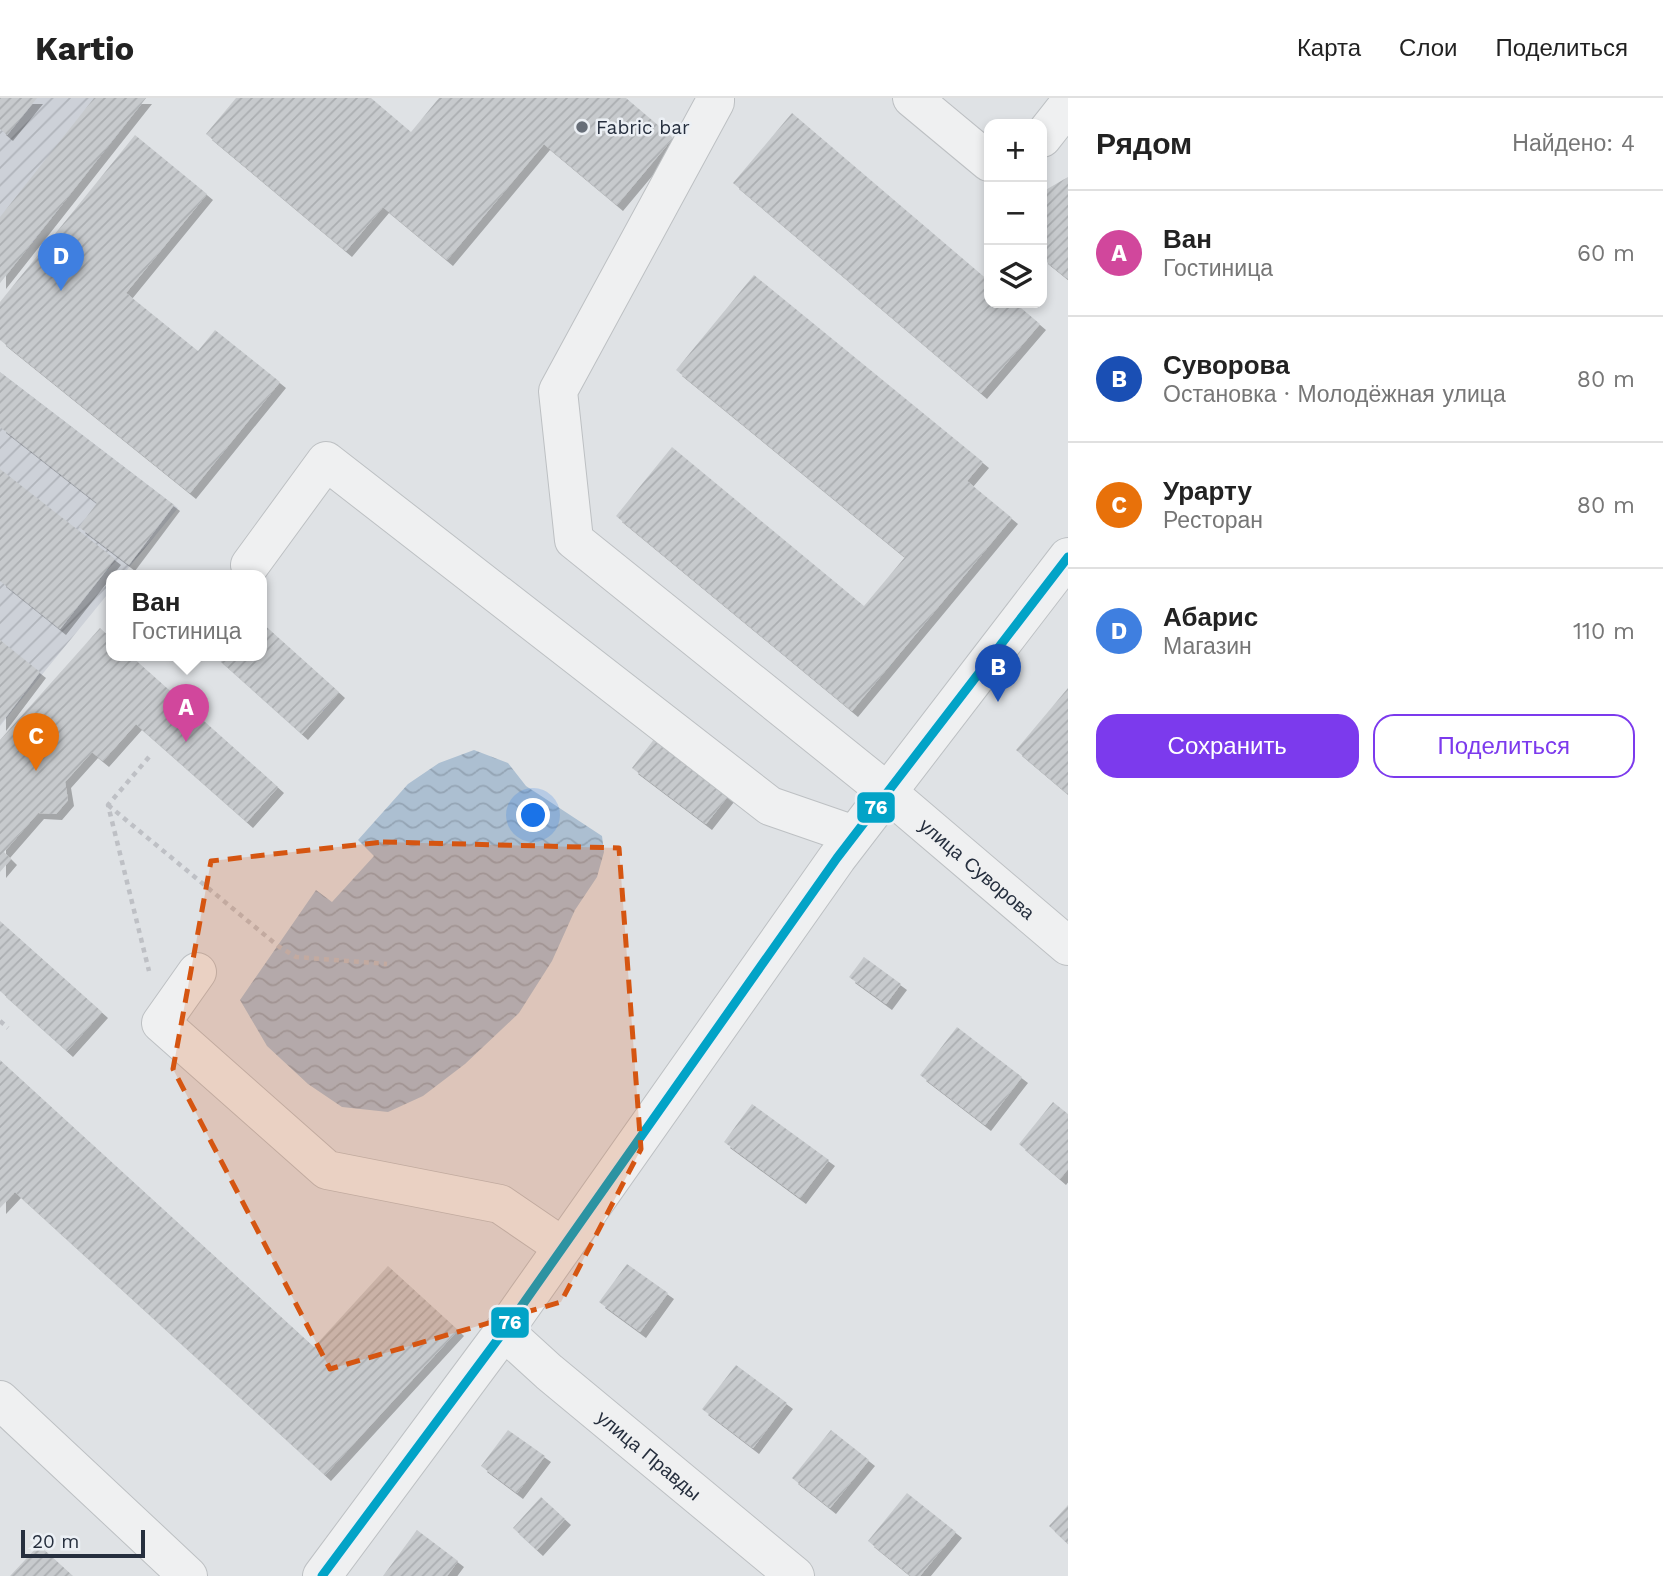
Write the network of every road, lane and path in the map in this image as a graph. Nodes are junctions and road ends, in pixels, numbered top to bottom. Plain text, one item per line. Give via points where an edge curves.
1 (715, 98) edge
2 (912, 98) edge
3 (1068, 105) edge
4 (1047, 132) edge
5 (984, 158) edge
6 (1068, 557) edge
7 (250, 565) dead end
8 (149, 757) dead end
9 (886, 791) junction
10 (108, 805) junction
11 (854, 835) junction
12 (1068, 946) edge
13 (387, 964) dead end
14 (197, 972) dead end
15 (0, 1021) edge
16 (162, 1023) junction
17 (8, 1028) dead end
18 (563, 1247) junction
19 (504, 1331) junction
20 (0, 1401) edge
21 (188, 1576) edge
22 (322, 1576) edge
23 (795, 1576) edge

1 - 9 street, улица Суворова via 558,391 574,540
2 - 5 street
3 - 4 street
6 - 9 street
7 - 11 street via 326,461 770,806
8 - 10 path
9 - 11 street
9 - 12 street, улица Суворова
10 - 13 path via 296,957
10 - 16 path
11 - 18 street
14 - 16 street
15 - 17 path
16 - 18 street via 327,1170 500,1204
18 - 19 street
19 - 22 street
19 - 23 street, улица Правды
20 - 21 street

